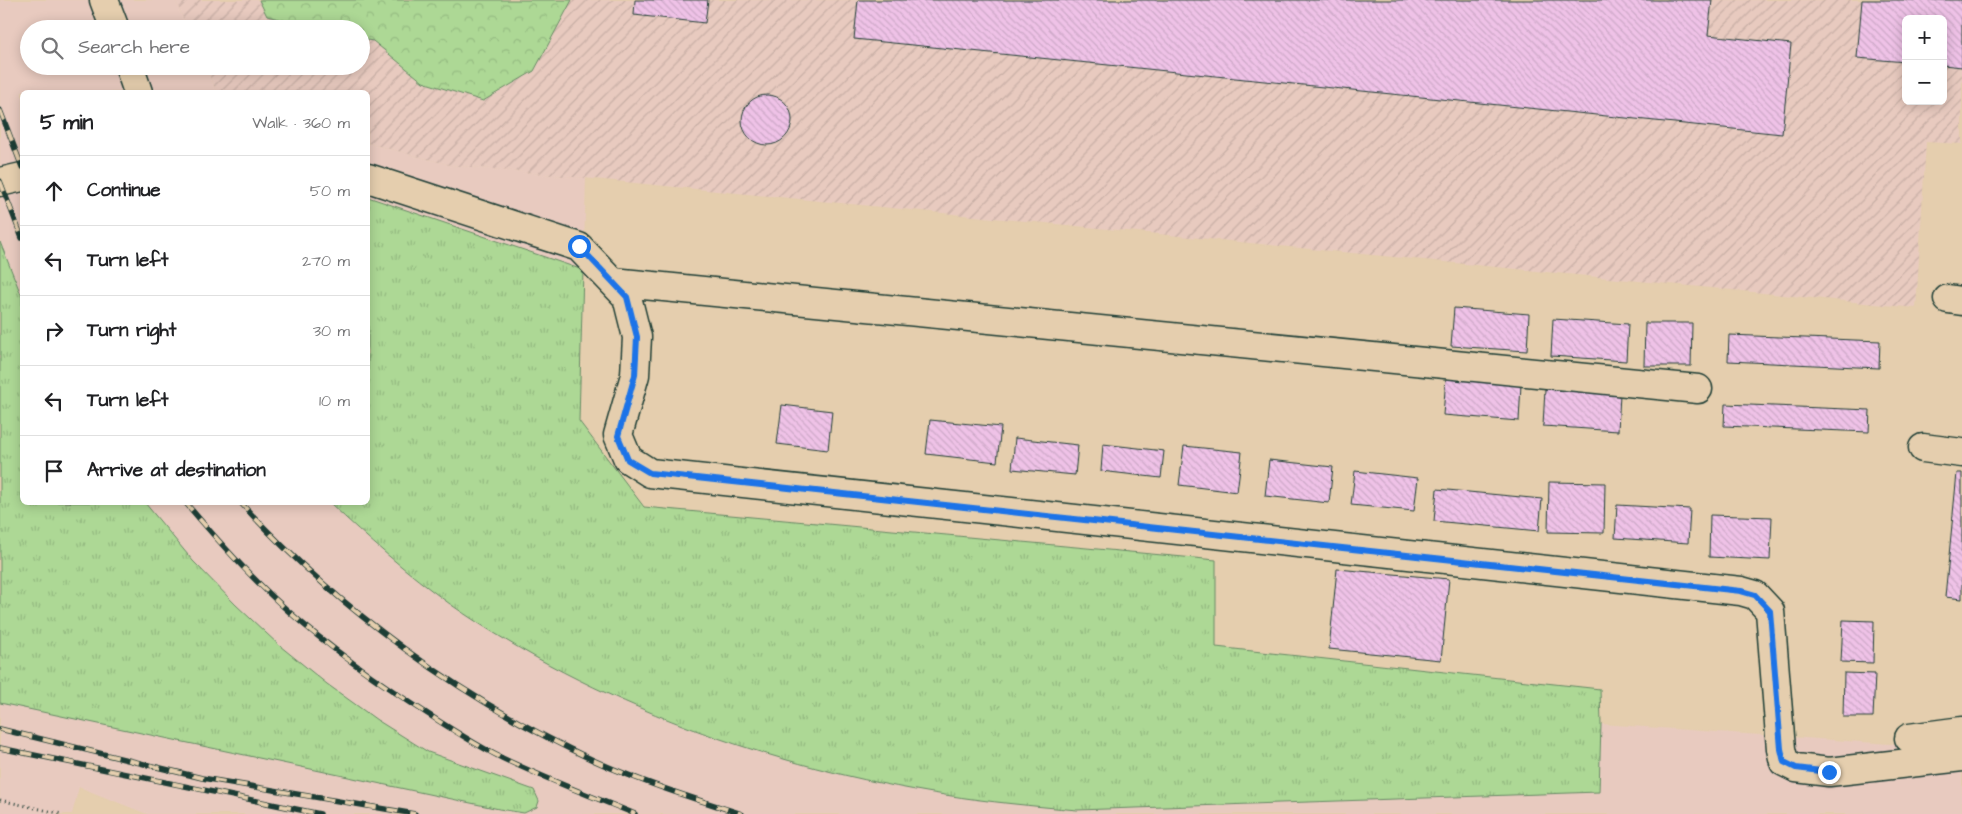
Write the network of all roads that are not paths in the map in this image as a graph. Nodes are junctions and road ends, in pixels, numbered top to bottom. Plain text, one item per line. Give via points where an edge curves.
1 (104, 0) edge
2 (112, 20) edge
3 (131, 75) edge
4 (137, 90) edge
5 (20, 177) edge
6 (370, 179) edge
7 (0, 182) edge
8 (613, 282) junction
9 (1698, 389) dead end
10 (1923, 448) dead end
11 (1962, 453) edge
12 (1962, 731) edge
13 (1909, 738) dead end
14 (1962, 757) edge

1 - 2 lane
3 - 4 lane
5 - 7 lane
6 - 8 lane via 579,246
8 - 9 lane
8 - 14 lane via 627,297 637,337 635,375 618,436 628,460 650,473 1741,591 1755,595 1770,611 1784,762 1796,768 1829,772
10 - 11 lane
12 - 13 lane

